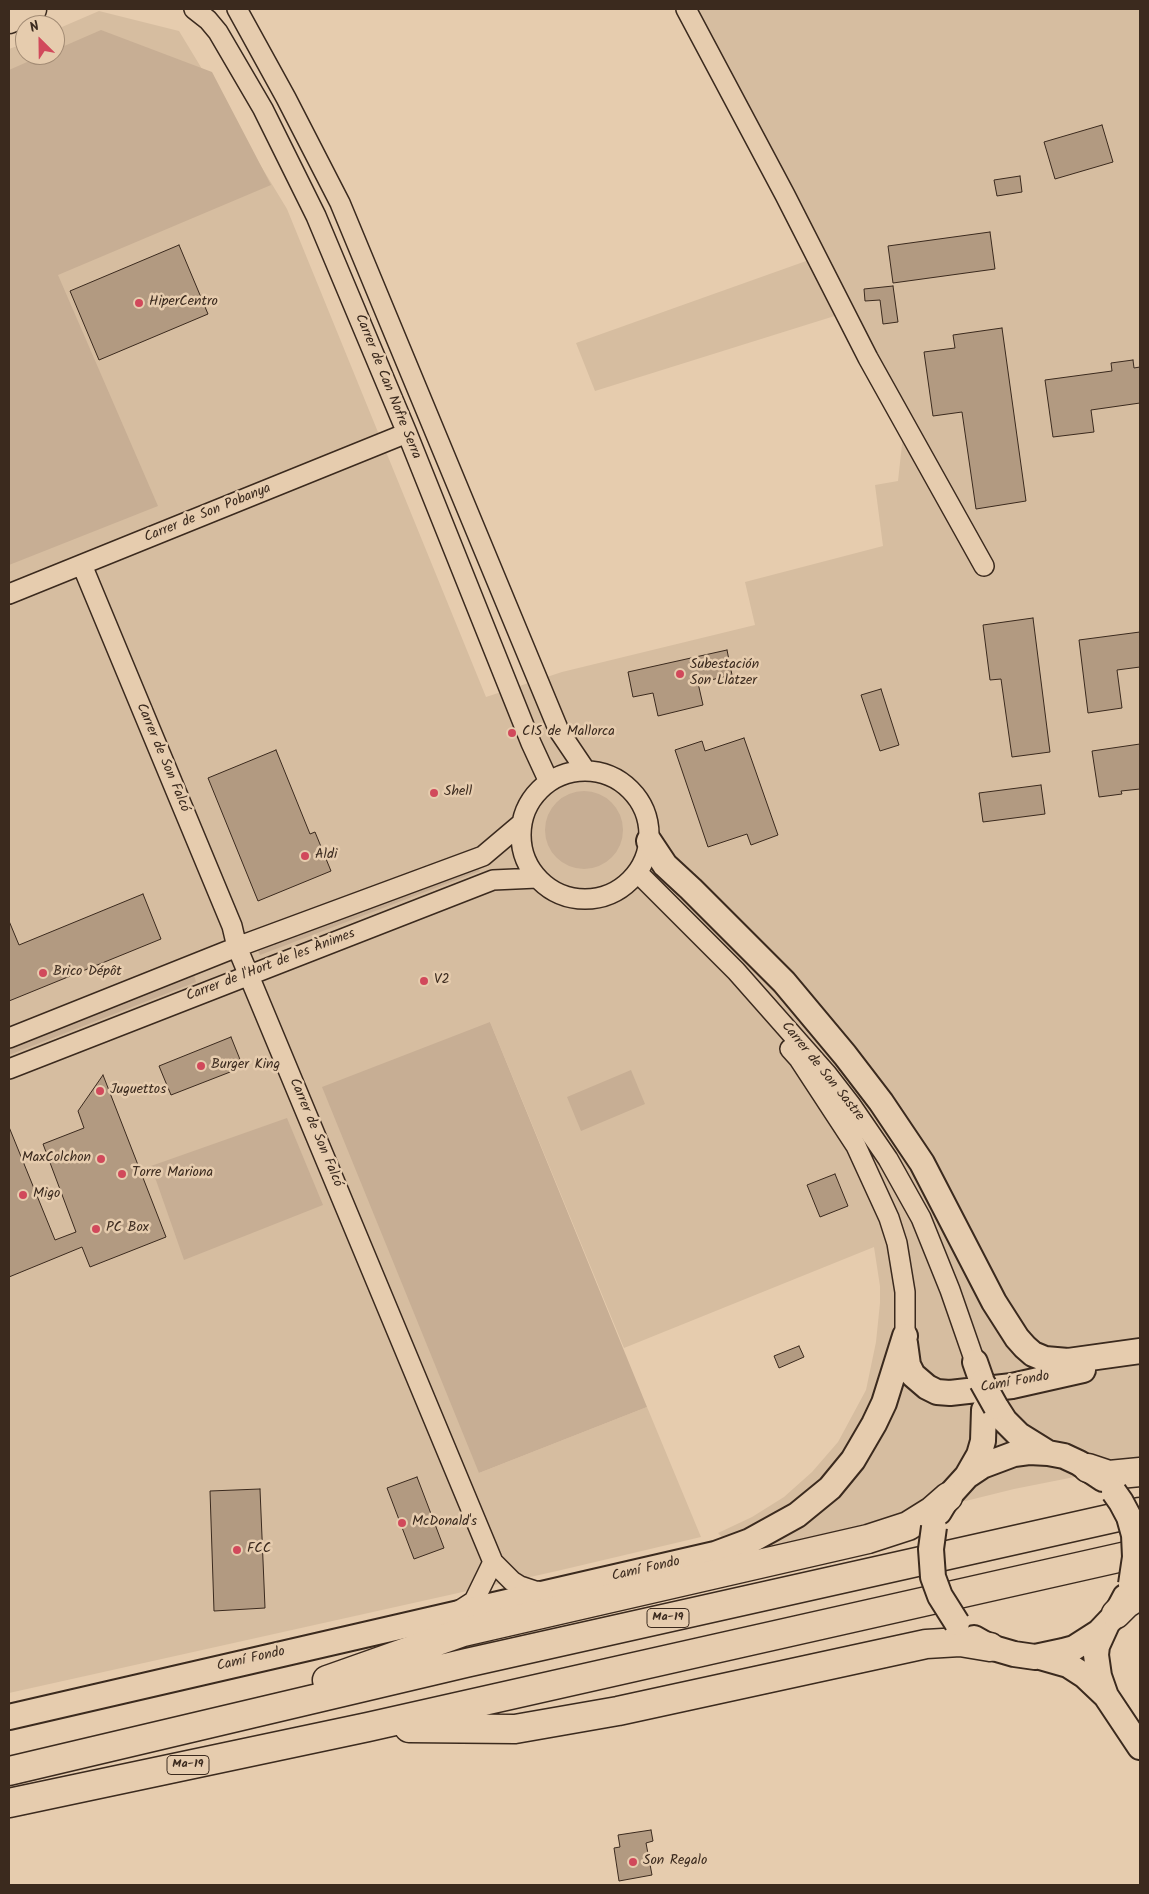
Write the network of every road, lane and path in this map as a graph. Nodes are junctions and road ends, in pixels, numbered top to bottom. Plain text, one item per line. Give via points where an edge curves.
1 (32, 9) edge
2 (194, 9) edge
3 (237, 9) edge
4 (686, 9) edge
5 (9, 19) edge
6 (407, 434) junction
7 (82, 565) junction
8 (984, 566) dead end
9 (9, 594) edge
10 (586, 771) junction
11 (549, 782) junction
12 (522, 823) junction
13 (649, 841) junction
14 (638, 873) junction
15 (537, 878) junction
16 (238, 947) junction
17 (736, 971) junction
18 (249, 974) junction
19 (9, 1038) edge
20 (9, 1069) edge
21 (905, 1336) junction
22 (1017, 1338) junction
23 (1140, 1351) edge
24 (1140, 1355) edge
25 (974, 1378) junction
26 (990, 1409) junction
27 (1048, 1453) junction
28 (1088, 1468) junction
29 (1140, 1472) edge
30 (967, 1476) junction
31 (948, 1497) junction
32 (1140, 1512) edge
33 (1140, 1553) edge
34 (493, 1562) junction
35 (1136, 1589) edge
36 (551, 1592) junction
37 (452, 1614) junction
38 (1112, 1618) junction
39 (990, 1647) junction
40 (1035, 1656) junction
41 (1106, 1696) junction
42 (9, 1717) edge
43 (197, 1727) junction
44 (368, 1727) junction
45 (1140, 1747) edge
46 (9, 1771) edge
47 (9, 1803) edge

1 - 5 highway
2 - 6 street, Carrer de Can Nofre Serra via 218,32 267,117 316,216
3 - 10 street, Carrer de Can Nofre Serra via 340,203 559,731
4 - 8 street via 868,358
6 - 7 street, Carrer de Son Pobanya
6 - 11 street, Carrer de Can Nofre Serra via 530,743
7 - 9 street, Carrer de Son Pobanya
7 - 16 street, Carrer de Son Falcó
10 - 11 street via 573,772
10 - 13 street via 607,775 625,785 639,801 647,820
11 - 12 street via 536,793
12 - 15 street via 521,843 526,862
12 - 16 street, Carrer de l'Hort de les Ànimes via 483,856
13 - 14 street
13 - 22 street via 665,865 784,982 882,1102 922,1164 990,1294
14 - 15 street via 614,892 594,898 567,896
14 - 17 street, Carrer de Son Sastre
15 - 18 street, Carrer de l'Hort de les Ànimes via 493,880
16 - 18 street, Carrer de Son Falcó
16 - 19 street, Carrer de l'Hort de les Ànimes
17 - 21 street via 736,987 798,1059 865,1163 897,1243 905,1292
17 - 25 street, Carrer de Son Sastre via 827,1074 888,1159 932,1244 964,1326
18 - 20 street, Carrer de l'Hort de les Ànimes
18 - 34 street, Carrer de Son Falcó
21 - 25 street, Camí Fondo via 908,1365 919,1382 937,1392 950,1393
21 - 36 street, Camí Fondo via 884,1403 862,1446 830,1488 797,1516 750,1541 715,1554
22 - 23 street via 1033,1354 1055,1360
22 - 25 street via 1023,1356 1008,1377
24 - 25 street, Camí Fondo via 1012,1386
25 - 26 street
26 - 27 street via 1019,1435
26 - 30 street via 979,1455
27 - 28 street via 1064,1456
27 - 30 street via 1007,1456
28 - 29 highway via 1109,1475
28 - 35 street, bridge via 1114,1492 1129,1517 1134,1535
30 - 31 street
31 - 39 street, bridge via 934,1527 931,1549 933,1577 940,1596 957,1623
31 - 43 highway via 908,1526 868,1539 463,1632
32 - 43 highway, Ma-19 via 466,1663
33 - 44 highway, Ma-19
34 - 36 street via 520,1586
34 - 37 street via 474,1600
35 - 38 highway
36 - 37 street, Camí Fondo
37 - 42 street, Camí Fondo
38 - 40 street via 1074,1648
38 - 41 street via 1100,1637 1096,1655
39 - 40 street
39 - 44 highway via 960,1642 926,1644 515,1730
40 - 41 street via 1068,1665
41 - 45 street
43 - 46 highway, Ma-19
44 - 47 highway, Ma-19

